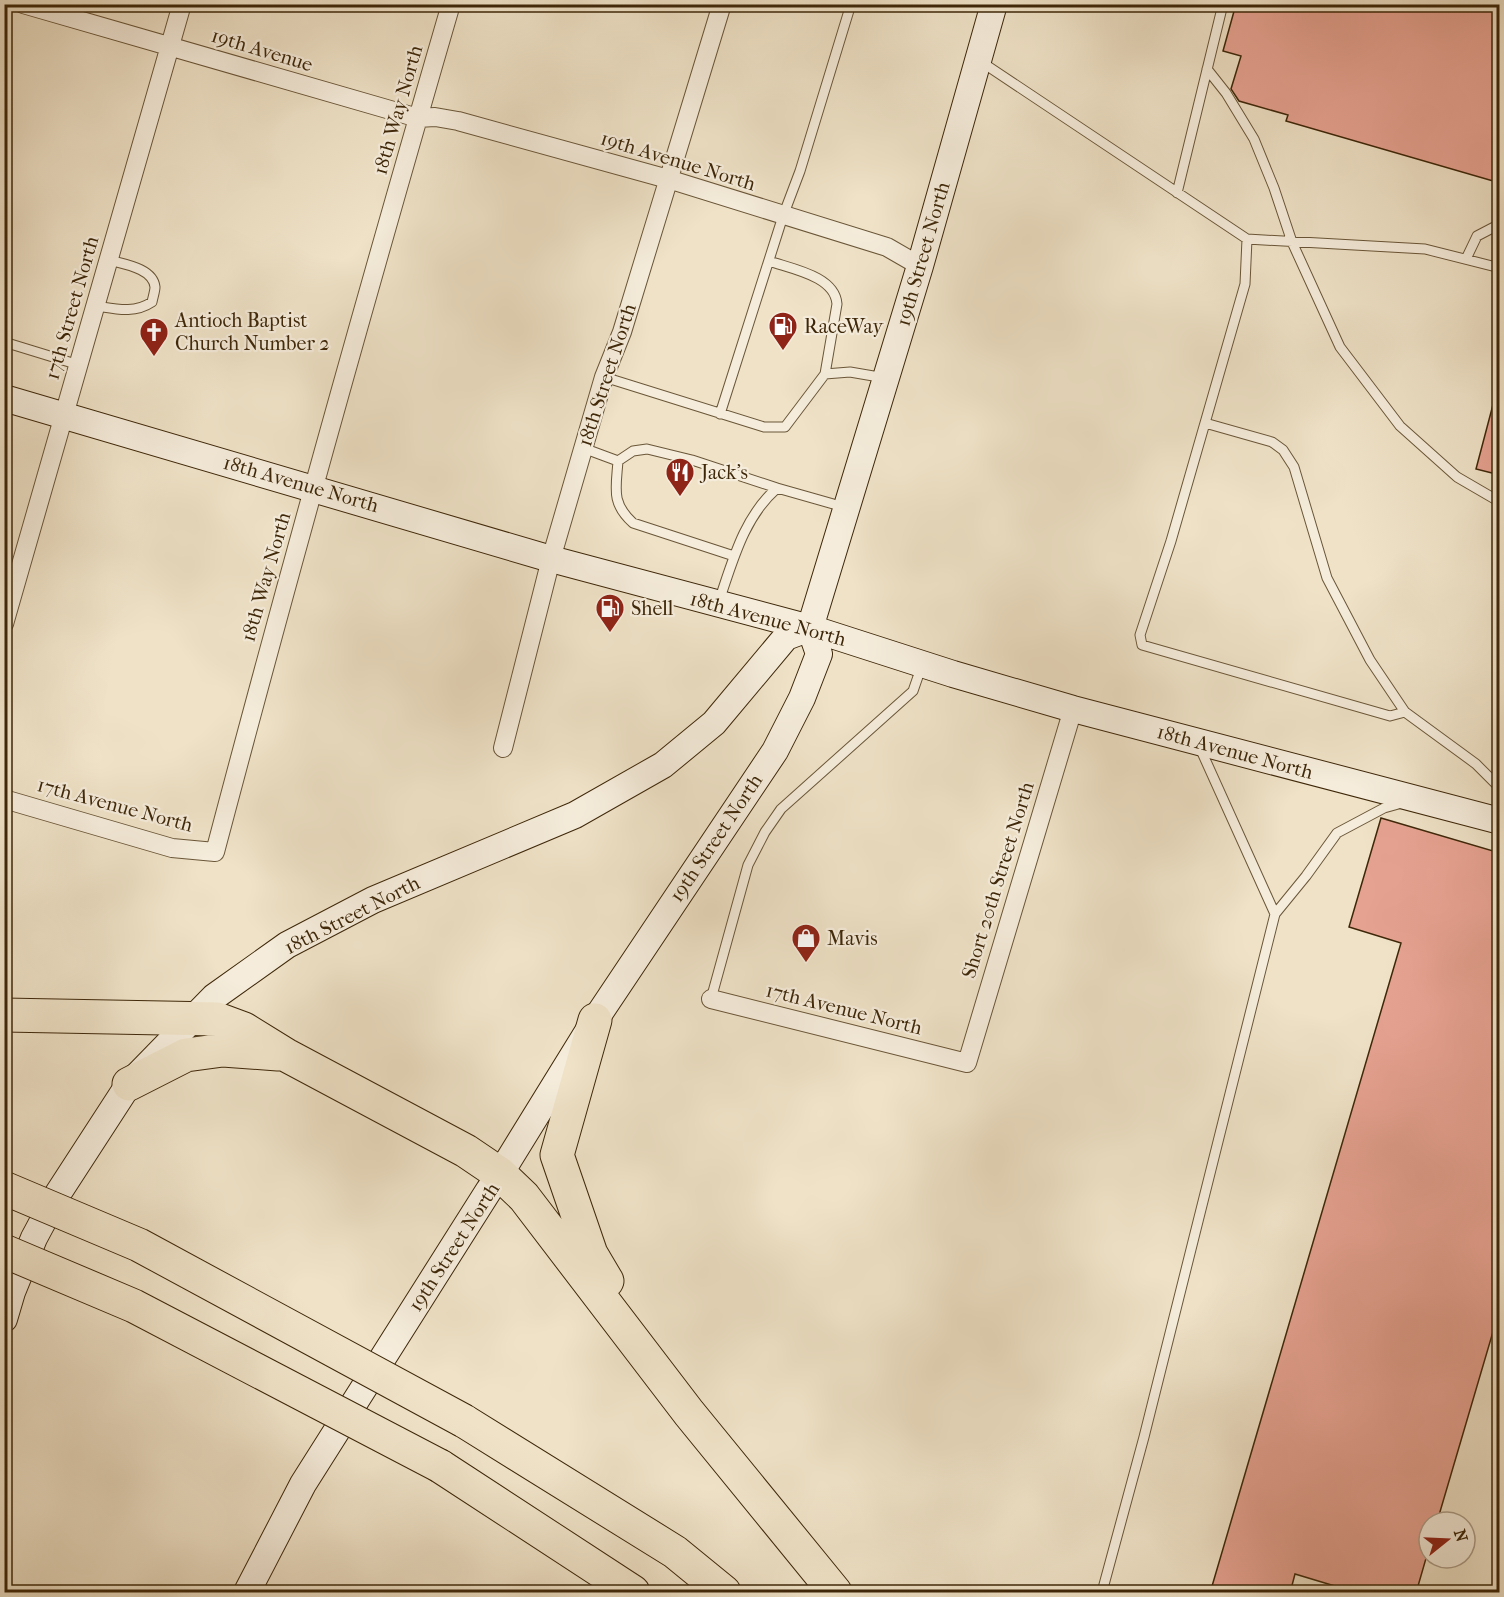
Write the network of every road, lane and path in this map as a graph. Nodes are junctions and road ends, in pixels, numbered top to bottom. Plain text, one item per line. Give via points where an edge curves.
1 (23, 4) edge
2 (182, 4) edge
3 (451, 4) edge
4 (722, 4) edge
5 (850, 4) edge
6 (993, 4) edge
7 (1223, 4) edge
8 (170, 46) junction
9 (978, 60) junction
10 (1207, 69) junction
11 (418, 118) junction
12 (668, 179) junction
13 (1177, 193) junction
14 (783, 216) junction
15 (1500, 224) edge
16 (1247, 239) junction
17 (1292, 242) junction
18 (1466, 259) junction
19 (109, 260) junction
20 (769, 261) junction
21 (920, 266) junction
22 (1500, 268) edge
23 (96, 306) junction
24 (4, 342) edge
25 (79, 365) junction
26 (825, 374) junction
27 (604, 377) junction
28 (886, 378) junction
29 (4, 398) edge
30 (720, 414) junction
31 (65, 415) junction
32 (1205, 423) junction
33 (583, 448) junction
34 (618, 461) junction
35 (315, 488) junction
36 (777, 488) junction
37 (1500, 502) edge
38 (846, 508) junction
39 (734, 556) junction
40 (551, 559) junction
41 (718, 604) junction
42 (4, 624) edge
43 (810, 628) junction
44 (923, 664) junction
45 (1073, 709) junction
46 (1405, 712) junction
47 (1198, 742) junction
48 (503, 748) dead end
49 (1500, 788) edge
50 (4, 799) edge
51 (1416, 800) junction
52 (1500, 822) edge
53 (215, 852) joint
54 (1275, 914) junction
55 (711, 999) joint
56 (4, 1015) edge
57 (194, 1018) junction
58 (595, 1020) junction
59 (286, 1055) junction
60 (967, 1063) joint
61 (129, 1084) junction
62 (501, 1174) junction
63 (4, 1188) edge
64 (4, 1251) edge
65 (4, 1319) edge
66 (689, 1413) junction
67 (247, 1593) edge
68 (633, 1593) edge
69 (724, 1593) edge
70 (835, 1593) edge
71 (1102, 1593) edge

1 - 8 street, 19th Avenue
2 - 8 street, 17th Street North
3 - 11 street, 18th Way North
4 - 12 street, 18th Street North
5 - 14 lane
6 - 9 main road, 19th Street North
7 - 10 lane
8 - 11 street, 19th Avenue
8 - 19 street, 17th Street North
9 - 13 lane
9 - 21 main road, 19th Street North
10 - 13 lane
10 - 17 lane via 1254,139
11 - 12 street, 19th Avenue North via 458,121
11 - 35 street, 18th Way North
12 - 14 street, 19th Avenue North
12 - 27 street, 18th Street North via 622,332
13 - 16 lane
14 - 20 lane
14 - 21 street, 19th Avenue North via 887,247
15 - 18 lane via 1477,236
16 - 17 lane
16 - 32 lane via 1245,284
17 - 18 lane via 1425,249
17 - 37 lane via 1340,347 1400,426 1457,477
18 - 22 lane
19 - 23 street, 17th Street North
19 - 23 lane via 149,275 155,286 152,302 126,311
20 - 26 lane via 819,279 836,296
20 - 30 lane
21 - 28 main road, 19th Street North
23 - 25 street, 17th Street North
24 - 25 lane
25 - 31 street, 17th Street North
26 - 28 lane via 850,372
26 - 30 lane via 785,427 764,427
27 - 30 lane
27 - 33 street, 18th Street North
28 - 38 main road, 19th Street North
29 - 31 main road, 18th Avenue North
31 - 35 main road, 18th Avenue North
31 - 42 street, 17th Street North
32 - 46 lane via 1272,442 1283,450 1294,467 1327,578 1370,660
32 - 46 lane via 1140,634 1142,645 1390,716
33 - 34 lane
33 - 40 street, 18th Street North
34 - 36 lane via 633,451 648,448
34 - 39 lane via 616,499 621,512 633,523
35 - 40 main road, 18th Avenue North
35 - 53 street, 18th Way North
36 - 38 lane
36 - 39 lane via 764,499
38 - 43 main road, 19th Street North
39 - 41 lane
40 - 41 main road, 18th Avenue North
40 - 48 street, 18th Street North
41 - 43 main road, 18th Avenue North
43 - 44 main road, 18th Avenue North
43 - 57 main road, 18th Street North via 786,637 714,723 663,765 575,815 373,900 287,945 214,997
43 - 58 main road, 19th Street North via 819,654 802,698 774,751
44 - 45 main road, 18th Avenue North
44 - 55 lane via 913,691 781,809 765,832 748,865
45 - 47 main road, 18th Avenue North
45 - 60 street, Short 20th Street North
46 - 49 lane via 1476,764
47 - 51 main road, 18th Avenue North
47 - 54 lane
50 - 53 street, 17th Avenue North via 172,848
51 - 52 main road, 18th Avenue North
51 - 54 lane via 1384,808 1337,833
54 - 71 lane
55 - 60 street, 17th Avenue North
56 - 57 highway
57 - 59 highway via 217,1019 244,1029
57 - 61 main road, 18th Street North
58 - 62 main road, 19th Street North
58 - 66 highway via 557,1155 591,1254
59 - 61 highway via 223,1050 186,1055
59 - 62 highway via 465,1150
61 - 65 main road, 18th Street North via 34,1238
62 - 66 highway via 524,1197
62 - 67 main road, 19th Street North via 303,1484
63 - 69 highway, bridge via 139,1245 464,1421 675,1552
64 - 68 highway, bridge via 134,1306 440,1466
66 - 70 highway

